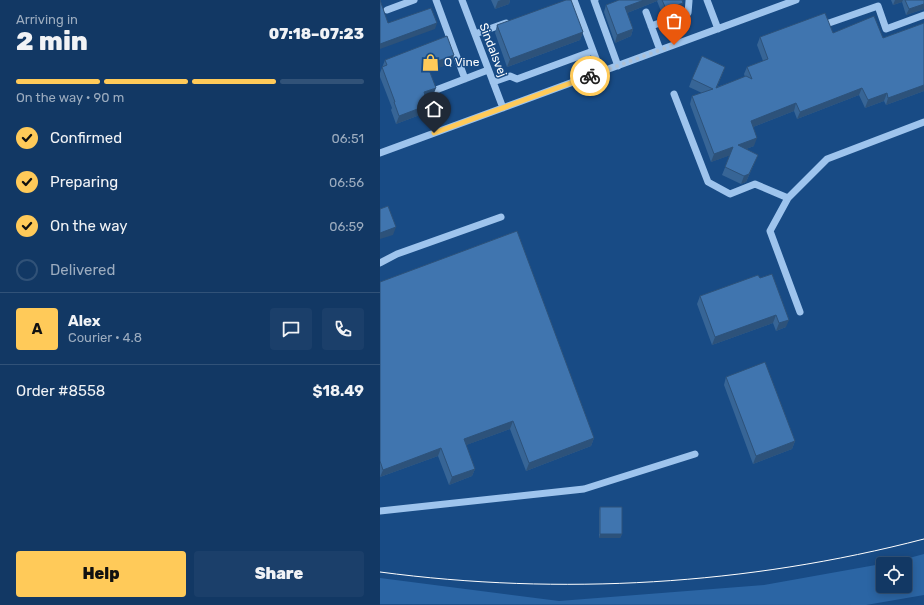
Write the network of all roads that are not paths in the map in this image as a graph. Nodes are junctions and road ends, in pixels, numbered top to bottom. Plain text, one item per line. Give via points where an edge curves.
1 (414, 0) edge
2 (436, 0) edge
3 (462, 0) edge
4 (574, 0) edge
5 (595, 0) edge
6 (707, 0) edge
7 (796, 0) edge
8 (690, 1) edge
9 (387, 10) dead end
10 (646, 12) dead end
11 (924, 15) edge
12 (511, 21) edge
13 (829, 23) edge
14 (651, 26) junction
15 (718, 29) junction
16 (475, 34) junction
17 (660, 50) junction
18 (593, 51) junction
19 (618, 66) junction
20 (488, 70) junction
21 (601, 72) junction
22 (466, 79) junction
23 (493, 82) junction
24 (436, 90) edge
25 (674, 94) dead end
26 (502, 108) junction
27 (924, 122) edge
28 (380, 153) edge
29 (788, 198) junction
30 (501, 217) dead end
31 (380, 263) edge
32 (800, 312) dead end
33 (695, 454) dead end
34 (380, 511) edge

1 - 9 street
2 - 22 street
3 - 16 street, Sindalsvej
4 - 18 street
5 - 19 street
6 - 15 street
7 - 15 street
8 - 14 street via 688,13
10 - 14 street
11 - 13 street via 886,29 878,6
12 - 16 street
14 - 17 street
15 - 17 street
16 - 20 street, Sindalsvej
17 - 19 street
18 - 21 street
18 - 23 street via 517,79 510,76
19 - 21 street
20 - 22 street
20 - 23 street, Sindalsvej
21 - 26 street
22 - 24 street
23 - 26 street, Sindalsvej
25 - 29 street via 708,182 730,194 755,184
26 - 28 street
27 - 29 street via 827,159
29 - 32 street via 770,230
30 - 31 street via 397,254
33 - 34 street via 584,489

